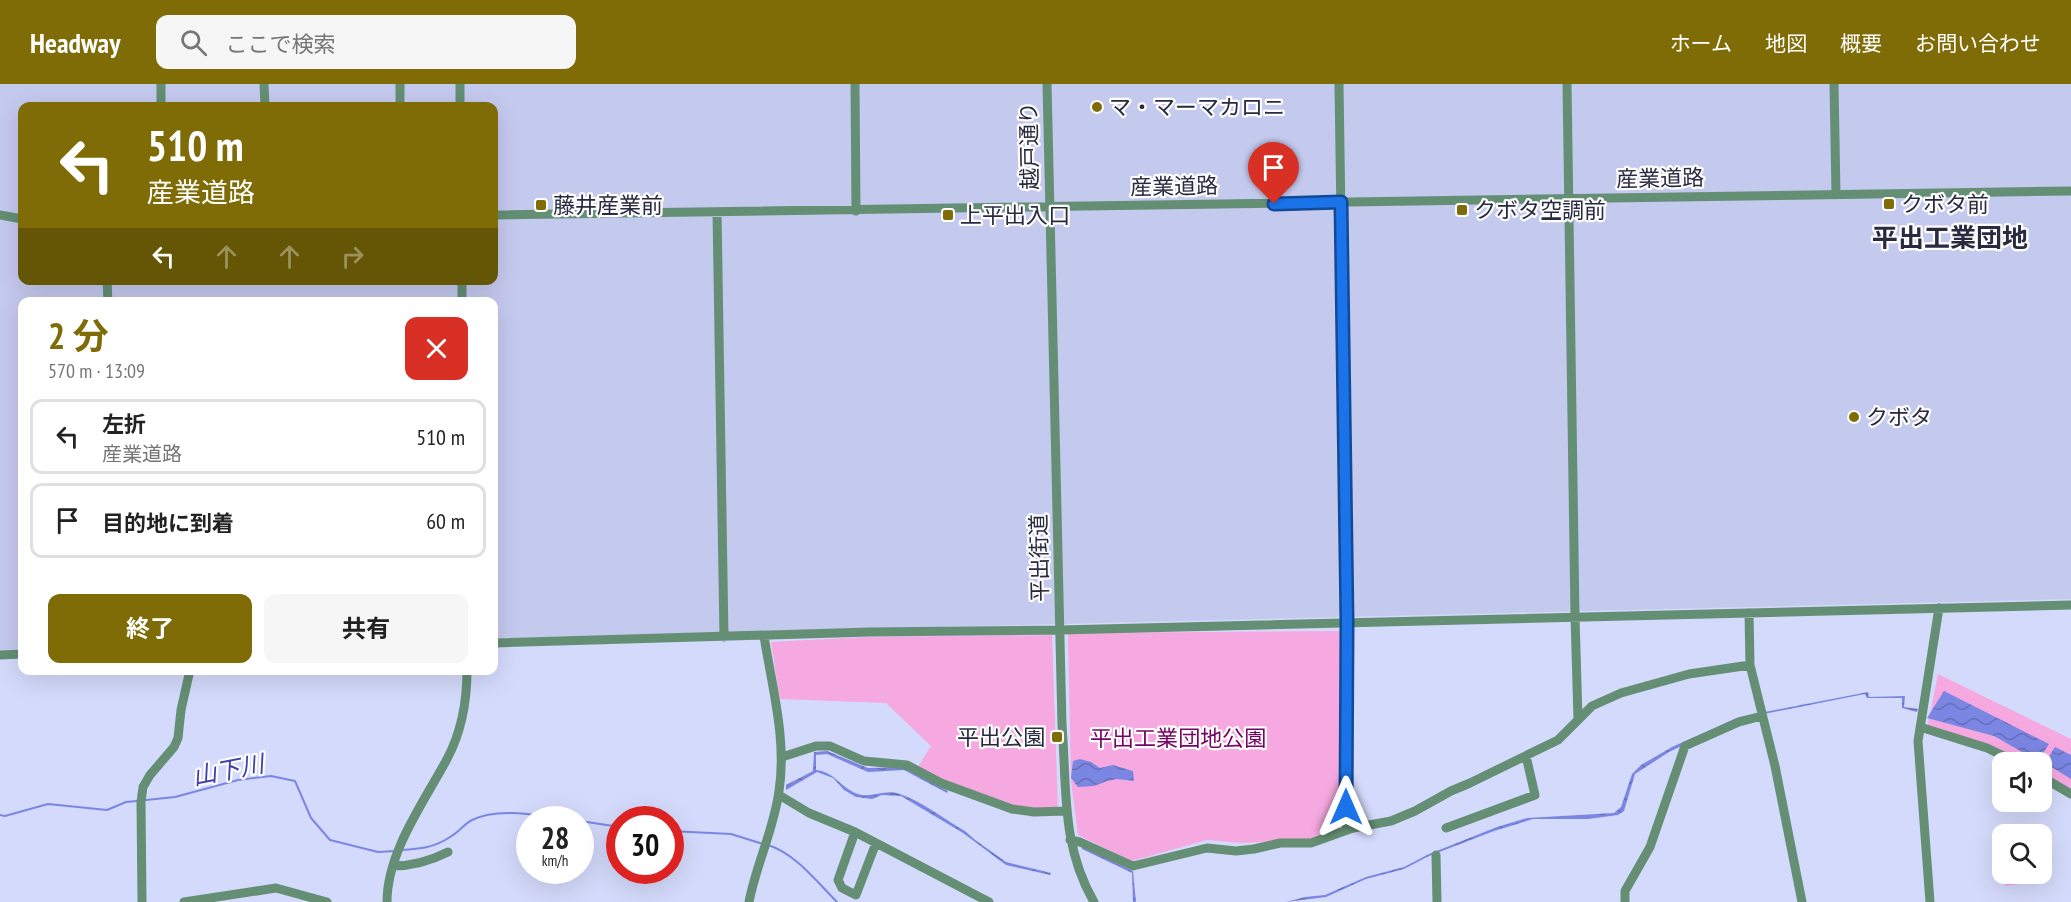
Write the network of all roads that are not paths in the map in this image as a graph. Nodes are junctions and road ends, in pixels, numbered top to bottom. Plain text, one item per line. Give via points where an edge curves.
1 (161, 84) edge
2 (264, 84) edge
3 (400, 84) edge
4 (460, 84) edge
5 (855, 84) edge
6 (1047, 84) edge
7 (1339, 84) edge
8 (1567, 84) edge
9 (1834, 84) edge
10 (161, 102) edge
11 (265, 102) edge
12 (400, 102) edge
13 (460, 102) edge
14 (2071, 191) edge
15 (1836, 195) junction
16 (1569, 200) junction
17 (1341, 202) junction
18 (1050, 207) junction
19 (856, 211) junction
20 (717, 212) junction
21 (0, 215) edge
22 (498, 215) edge
23 (18, 218) edge
24 (2071, 604) edge
25 (1939, 608) junction
26 (1749, 613) junction
27 (1575, 616) junction
28 (1347, 622) junction
29 (1060, 630) junction
30 (765, 636) junction
31 (724, 637) junction
32 (498, 643) edge
33 (18, 654) edge
34 (0, 655) edge
35 (1750, 665) junction
36 (189, 675) edge
37 (467, 675) edge
38 (1762, 716) junction
39 (1578, 719) junction
40 (1920, 727) junction
41 (1995, 752) edge
42 (1526, 756) junction
43 (782, 757) junction
44 (2052, 783) edge
45 (2071, 794) edge
46 (778, 795) junction
47 (1066, 811) junction
48 (1446, 828) dead end
49 (1346, 830) junction
50 (855, 832) junction
51 (1070, 840) junction
52 (876, 843) junction
53 (448, 852) dead end
54 (1436, 855) dead end
55 (393, 866) junction
56 (142, 902) edge
57 (184, 902) edge
58 (327, 902) edge
59 (387, 902) edge
60 (748, 902) edge
61 (988, 902) edge
62 (1094, 902) edge
63 (1437, 902) edge
64 (1625, 902) edge
65 (1802, 902) edge
66 (1930, 902) edge

1 - 10 street
2 - 11 street
3 - 12 street
4 - 13 street
5 - 19 street
6 - 18 street, 越戸通り
7 - 17 street
8 - 16 street
9 - 15 street
14 - 15 street, 産業道路
15 - 16 street, 産業道路
16 - 17 street, 産業道路
16 - 27 street
17 - 18 street, 産業道路
17 - 28 street
18 - 19 street, 産業道路
18 - 29 street, 平出街道
19 - 20 street, 産業道路
20 - 22 street, 産業道路
20 - 31 street
21 - 23 street
24 - 25 street
25 - 26 street
25 - 40 street
26 - 27 street
26 - 35 street
27 - 28 street
27 - 39 street
28 - 29 street
28 - 49 street
29 - 30 street
29 - 47 street, 平出街道
30 - 31 street
30 - 43 street
31 - 32 street
33 - 34 street
35 - 38 street
35 - 39 street via 1689,674 1621,693 1592,706
36 - 56 street via 178,738 143,787
37 - 55 street via 467,699 448,758
38 - 64 street via 1685,746 1650,847 1625,891
38 - 65 street
39 - 42 street via 1558,740
40 - 41 street
40 - 66 street
42 - 48 street via 1535,795
42 - 49 street via 1407,814
43 - 46 street
43 - 47 street via 816,746 830,746 864,761 907,765 941,783 1012,809
44 - 45 street
46 - 50 street
46 - 60 street
47 - 51 street, 平出街道
49 - 51 street via 1311,843 1280,843 1236,851 1207,848 1133,866
50 - 52 street
50 - 52 street via 838,880 842,888 856,895
51 - 62 street, 平出街道
52 - 61 street
53 - 55 street via 409,866
54 - 63 street
55 - 59 street
57 - 58 street via 276,888

